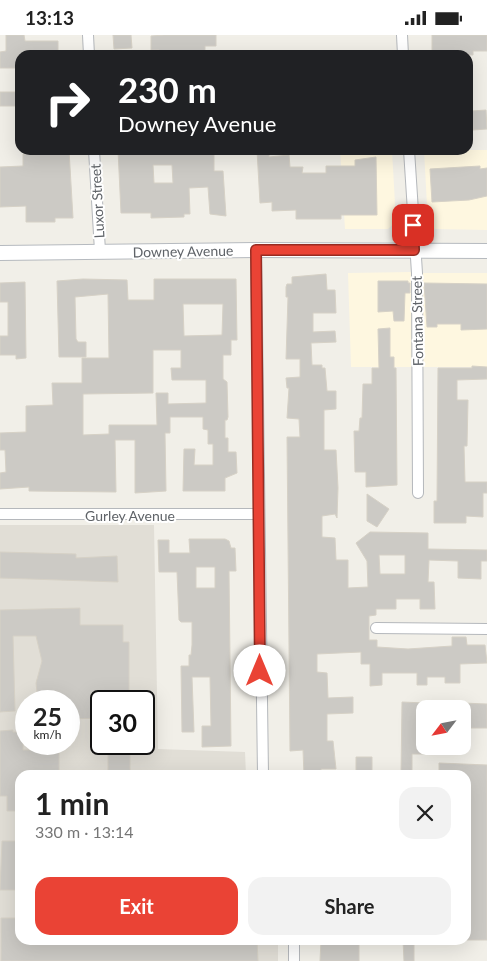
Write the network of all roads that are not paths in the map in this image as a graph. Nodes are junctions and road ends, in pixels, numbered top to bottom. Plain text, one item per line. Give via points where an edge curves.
1 (88, 35) edge
2 (402, 35) edge
3 (89, 50) edge
4 (403, 50) edge
5 (94, 155) edge
6 (409, 155) edge
7 (256, 250) junction
8 (414, 250) junction
9 (100, 251) junction
10 (487, 251) edge
11 (0, 253) edge
12 (418, 493) dead end
13 (0, 513) edge
14 (259, 514) junction
15 (376, 628) dead end
16 (487, 629) edge
17 (263, 770) edge
18 (294, 945) edge
19 (294, 961) edge

1 - 3 street
2 - 4 street
5 - 9 street, Luxor Street
6 - 8 street, Fontana Street
7 - 8 main road, Downey Avenue
7 - 9 main road, Downey Avenue
7 - 14 street
8 - 10 main road, Downey Avenue
8 - 12 street, Fontana Street
9 - 11 main road, Downey Avenue
13 - 14 street, Gurley Avenue
14 - 17 street
15 - 16 street
18 - 19 street

